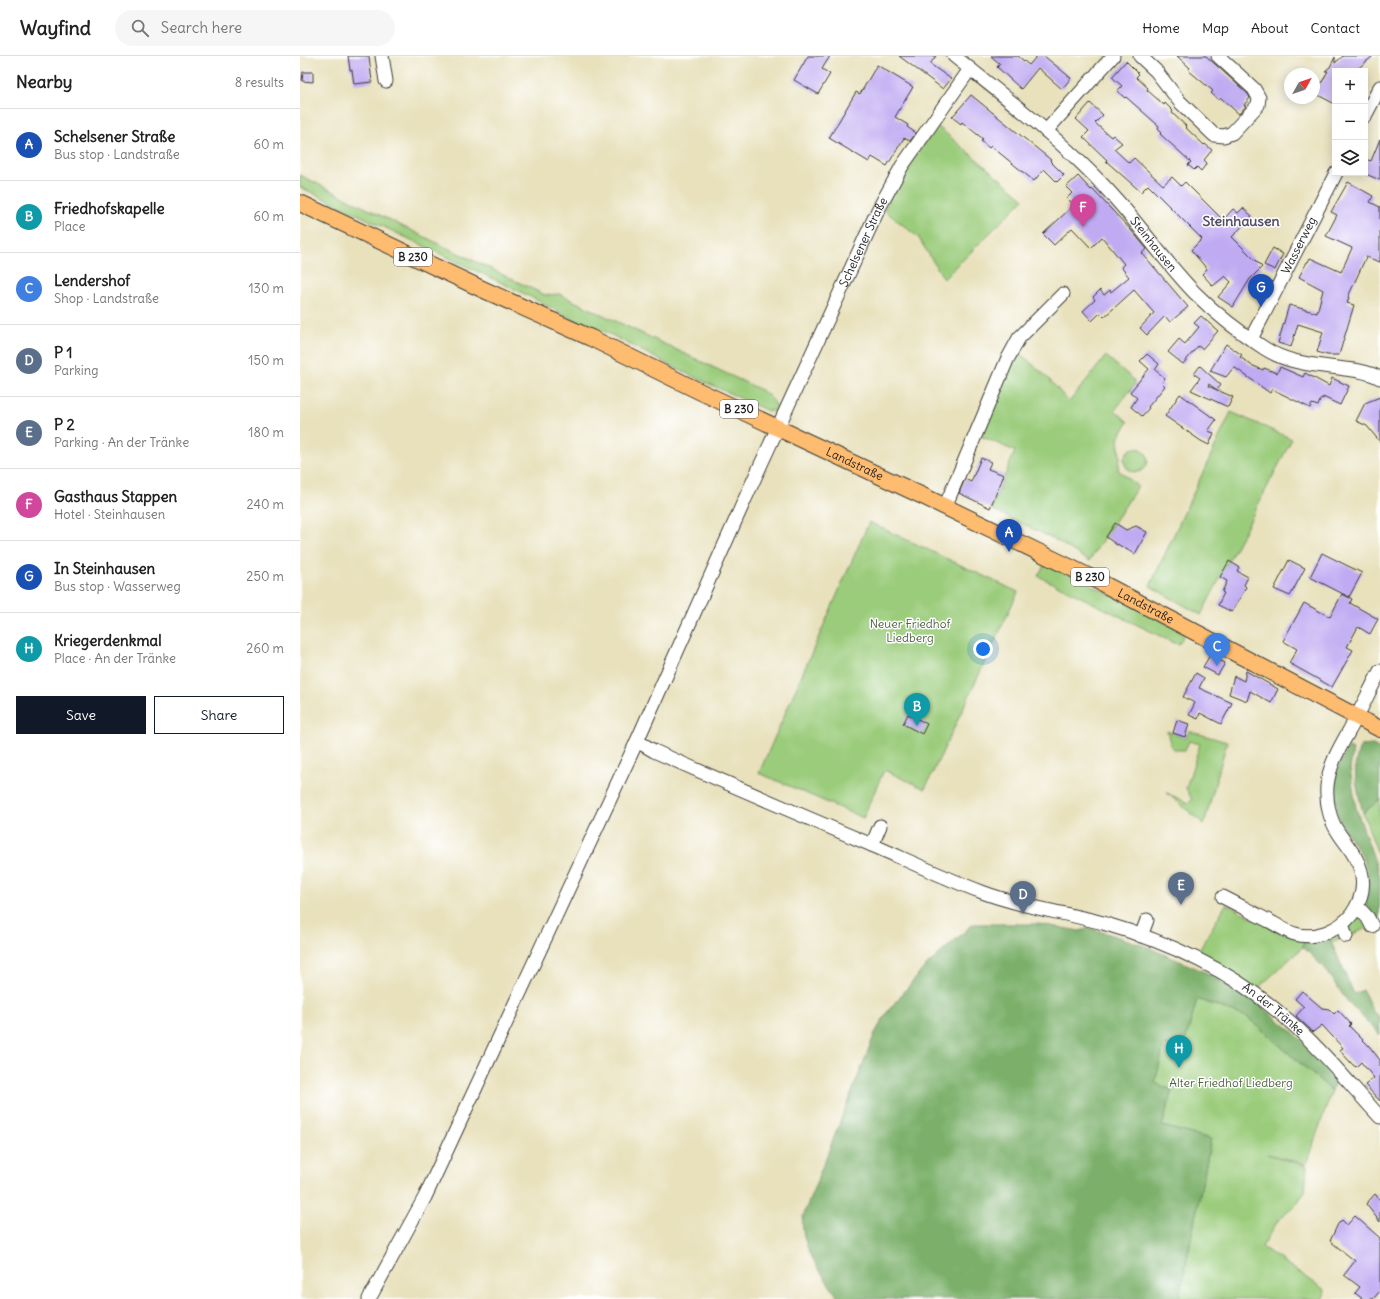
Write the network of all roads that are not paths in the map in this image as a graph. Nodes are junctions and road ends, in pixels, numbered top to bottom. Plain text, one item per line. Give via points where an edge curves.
1 (382, 56) edge
2 (954, 56) edge
3 (1113, 56) edge
4 (1140, 56) edge
5 (1218, 56) edge
6 (970, 69) junction
7 (386, 81) dead end
8 (1380, 87) edge
9 (1368, 110) edge
10 (1046, 131) junction
11 (1334, 176) edge
12 (300, 203) edge
13 (1063, 294) dead end
14 (1251, 339) junction
15 (1380, 378) edge
16 (779, 427) junction
17 (945, 507) junction
18 (1380, 671) edge
19 (1356, 716) junction
20 (1380, 729) edge
21 (637, 741) junction
22 (880, 826) dead end
23 (872, 845) junction
24 (1223, 897) dead end
25 (1357, 906) junction
26 (1147, 920) dead end
27 (1372, 926) dead end
28 (1140, 936) junction
29 (1380, 1118) edge
30 (368, 1299) edge

1 - 7 street
2 - 6 street, Steinhausen
3 - 10 street
4 - 5 street via 1156,71 1180,102 1214,135 1222,137 1234,131 1256,107 1259,98 1254,89
6 - 10 street, Steinhausen
6 - 16 street, Schelsener Straße via 911,153 878,210
8 - 9 street
10 - 14 street, Steinhausen via 1104,186 1195,293 1217,314
11 - 14 street, Wasserweg
12 - 16 main road, B 230
13 - 17 street via 1024,332 1014,346
14 - 15 street, Steinhausen via 1293,362 1364,372
16 - 17 main road, Landstraße / B 230
16 - 21 street, Schelsener Straße
17 - 19 main road, Landstraße / B 230 via 1092,578
18 - 19 street
19 - 20 main road, Landstraße / B 230
19 - 25 street via 1333,760 1327,794 1333,824 1355,856 1361,872 1361,896
21 - 23 street, An der Tränke via 654,751
21 - 30 street, Schelsener Straße via 425,1197
22 - 23 street
23 - 28 street, An der Tränke via 994,897 1103,923
24 - 25 street via 1303,936 1344,930
25 - 27 street
26 - 28 street
28 - 29 street, An der Tränke via 1193,957 1225,973 1254,992 1289,1021

